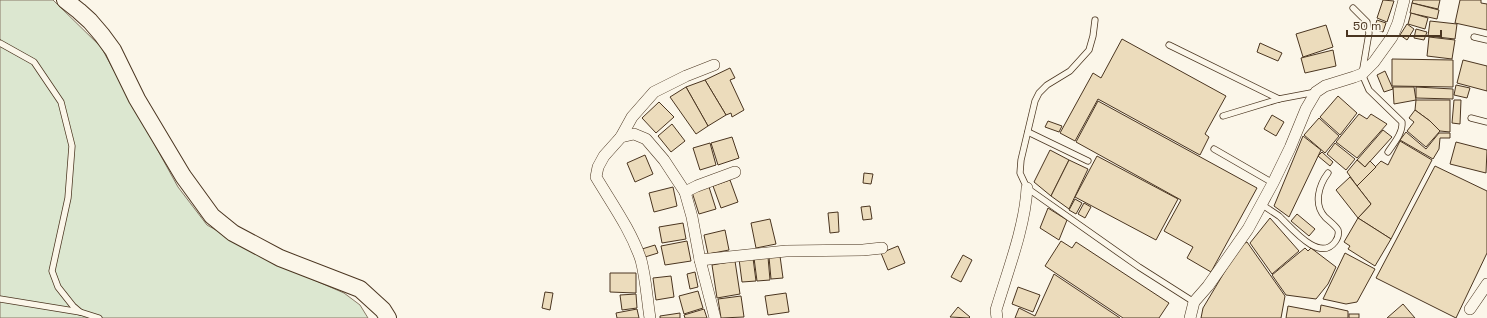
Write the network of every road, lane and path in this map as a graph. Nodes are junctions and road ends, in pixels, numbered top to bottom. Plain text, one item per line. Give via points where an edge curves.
1 (65, 0) edge
2 (1404, 0) edge
3 (1353, 8) dead end
4 (1095, 20) dead end
5 (1474, 37) dead end
6 (1487, 40) edge
7 (0, 43) edge
8 (1169, 45) dead end
9 (714, 65) dead end
10 (1362, 74) junction
11 (1316, 92) junction
12 (1279, 99) junction
13 (1223, 116) dead end
14 (1472, 118) dead end
15 (1487, 122) edge
16 (1028, 132) junction
17 (621, 137) junction
18 (1214, 149) dead end
19 (1388, 152) dead end
20 (1088, 161) dead end
21 (735, 172) dead end
22 (1328, 172) dead end
23 (1272, 183) junction
24 (1026, 188) junction
25 (685, 192) junction
26 (1261, 204) junction
27 (882, 248) dead end
28 (700, 260) junction
29 (1487, 284) edge
30 (0, 299) edge
31 (1194, 302) junction
32 (1470, 309) dead end
33 (80, 312) junction
34 (98, 318) edge
35 (388, 318) edge
36 (650, 318) edge
37 (715, 318) edge
38 (998, 318) edge
39 (1190, 318) edge

1 - 35 street via 90,21 113,50 145,112 183,176 212,216 233,233 280,258 360,289
2 - 10 street via 1392,36
3 - 10 lane via 1367,22 1368,33
4 - 16 lane via 1089,50 1070,70 1039,93
5 - 6 lane
7 - 33 lane via 34,62 61,102 72,146 68,198 52,272 58,287
8 - 12 lane
9 - 17 street via 654,92 632,117
10 - 11 street via 1325,86
10 - 19 lane via 1369,90 1402,122 1399,135
11 - 12 lane
11 - 23 street
12 - 13 lane
14 - 15 lane
16 - 20 lane
16 - 24 lane via 1020,173
17 - 25 street via 634,134 646,139 664,160
17 - 36 street via 604,156 596,176 634,241 641,261
18 - 23 lane
21 - 25 street
22 - 26 lane via 1318,193 1320,210 1336,227 1338,239 1327,248 1304,240
23 - 26 street
24 - 31 lane via 1139,268
24 - 38 street via 1026,204 996,310
25 - 28 street
26 - 31 street via 1248,229
27 - 28 street via 786,251
28 - 37 street
29 - 32 street
30 - 33 lane
31 - 39 street
33 - 34 lane

